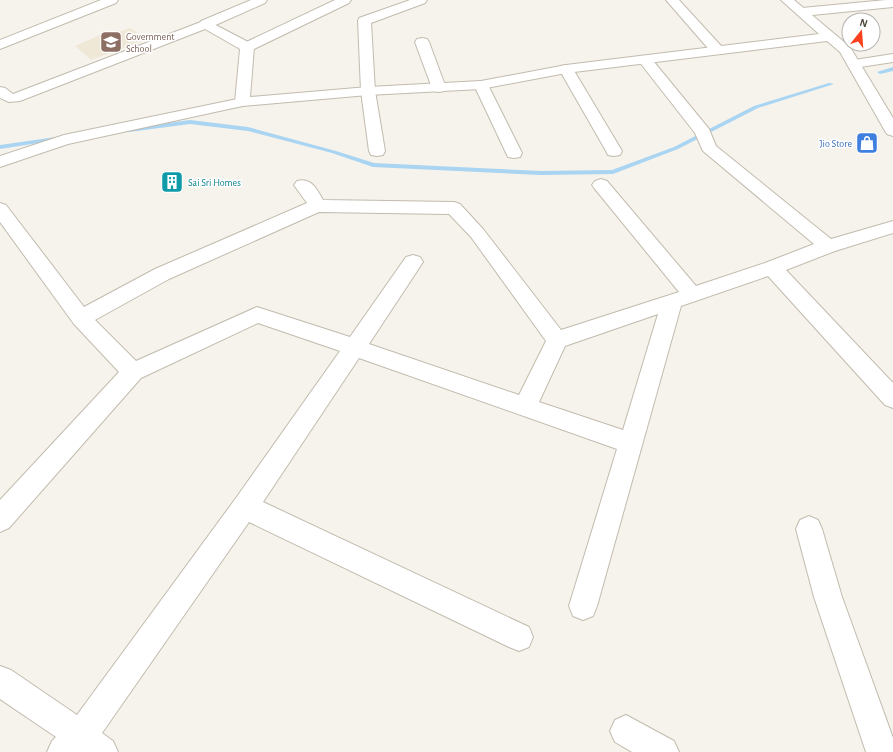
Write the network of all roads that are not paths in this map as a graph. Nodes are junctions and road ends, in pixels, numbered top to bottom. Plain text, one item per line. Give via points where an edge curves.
1 (112, 0) edge
2 (261, 0) edge
3 (345, 0) edge
4 (421, 0) edge
5 (672, 0) edge
6 (787, 0) edge
7 (893, 3) edge
8 (802, 12) junction
9 (206, 24) junction
10 (830, 37) junction
11 (422, 42) dead end
12 (0, 45) edge
13 (247, 47) junction
14 (718, 51) junction
15 (893, 58) edge
16 (645, 60) junction
17 (854, 64) junction
18 (566, 69) junction
19 (481, 85) junction
20 (440, 88) junction
21 (0, 91) edge
22 (368, 91) junction
23 (242, 102) junction
24 (893, 131) edge
25 (377, 151) dead end
26 (614, 151) dead end
27 (514, 154) dead end
28 (0, 162) edge
29 (303, 185) dead end
30 (601, 186) dead end
31 (316, 206) junction
32 (0, 209) edge
33 (893, 227) edge
34 (828, 246) junction
35 (413, 262) dead end
36 (772, 268) junction
37 (692, 294) junction
38 (672, 302) junction
39 (81, 318) junction
40 (557, 340) junction
41 (354, 346) junction
42 (133, 372) junction
43 (893, 398) edge
44 (525, 407) junction
45 (630, 443) junction
46 (245, 507) junction
47 (0, 519) edge
48 (809, 529) dead end
49 (583, 606) dead end
50 (519, 637) dead end
51 (0, 681) edge
52 (626, 731) dead end
53 (82, 747) edge
54 (663, 752) edge
55 (882, 752) edge

1 - 12 street
2 - 9 street
3 - 13 street
4 - 22 street via 364,20
5 - 14 street
6 - 8 street
7 - 8 street
8 - 10 street
9 - 13 street
9 - 21 street via 15,98 9,98
10 - 14 street
10 - 17 street via 846,50
11 - 20 street
13 - 23 street
14 - 16 street
15 - 17 street
16 - 18 street
16 - 34 street via 703,132 709,148
17 - 24 street
18 - 19 street
18 - 26 street
19 - 20 street
19 - 27 street
20 - 22 street
22 - 23 street
22 - 25 street
23 - 28 street via 64,140
29 - 31 street via 311,194
30 - 37 street
31 - 39 street via 162,274
31 - 40 street via 454,208 477,233
32 - 39 street
33 - 34 street
34 - 36 street
35 - 41 street
36 - 37 street
36 - 43 street
37 - 38 street
38 - 40 street
38 - 45 street
39 - 42 street
40 - 44 street
41 - 42 street via 257,315
41 - 44 street
41 - 46 street
42 - 47 street
44 - 45 street
45 - 49 street
46 - 50 street
46 - 53 street
48 - 55 street via 828,597
51 - 53 street
52 - 54 street

